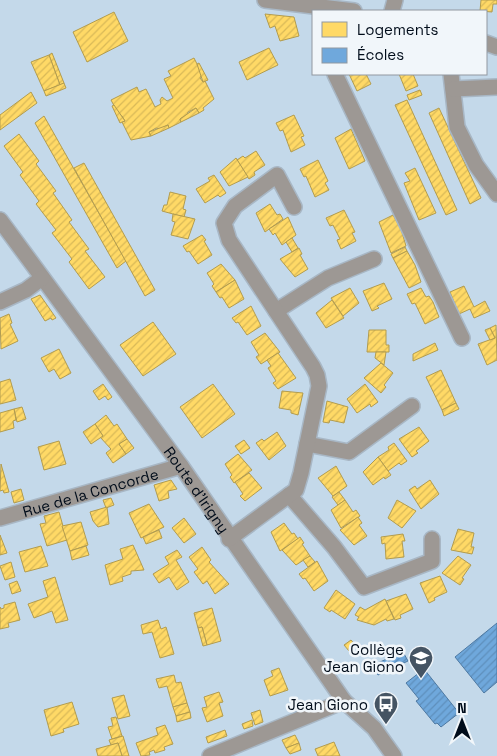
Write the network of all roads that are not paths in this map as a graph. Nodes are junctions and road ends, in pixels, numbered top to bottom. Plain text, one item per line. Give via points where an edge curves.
1 (265, 0) edge
2 (314, 9) edge
3 (334, 10) edge
4 (335, 75) edge
5 (451, 75) edge
6 (497, 87) edge
7 (453, 89) junction
8 (497, 194) edge
9 (294, 207) dead end
10 (0, 220) edge
11 (374, 259) dead end
12 (42, 278) junction
13 (0, 302) edge
14 (276, 311) junction
15 (462, 338) dead end
16 (412, 406) dead end
17 (307, 444) junction
18 (181, 466) junction
19 (289, 495) junction
20 (0, 518) edge
21 (229, 539) junction
22 (432, 539) dead end
23 (344, 701) junction
24 (210, 756) edge
25 (394, 756) edge

1 - 2 street
2 - 3 street
4 - 15 street
5 - 7 street
6 - 7 street
7 - 8 street via 457,127 476,165
9 - 14 street via 277,175 235,206 224,223 229,240
10 - 12 street, Route d'Irigny
11 - 14 street via 328,278
12 - 13 street
12 - 18 street, Route d'Irigny
14 - 17 street via 317,375 319,386
16 - 17 street via 349,452
17 - 19 street via 299,484
18 - 20 street, Rue de la Concorde
18 - 21 street, Route d'Irigny
19 - 21 street
19 - 22 street via 364,587 432,561
21 - 23 street, Route d'Irigny
23 - 24 street
23 - 25 street, Route d'Irigny via 374,728

